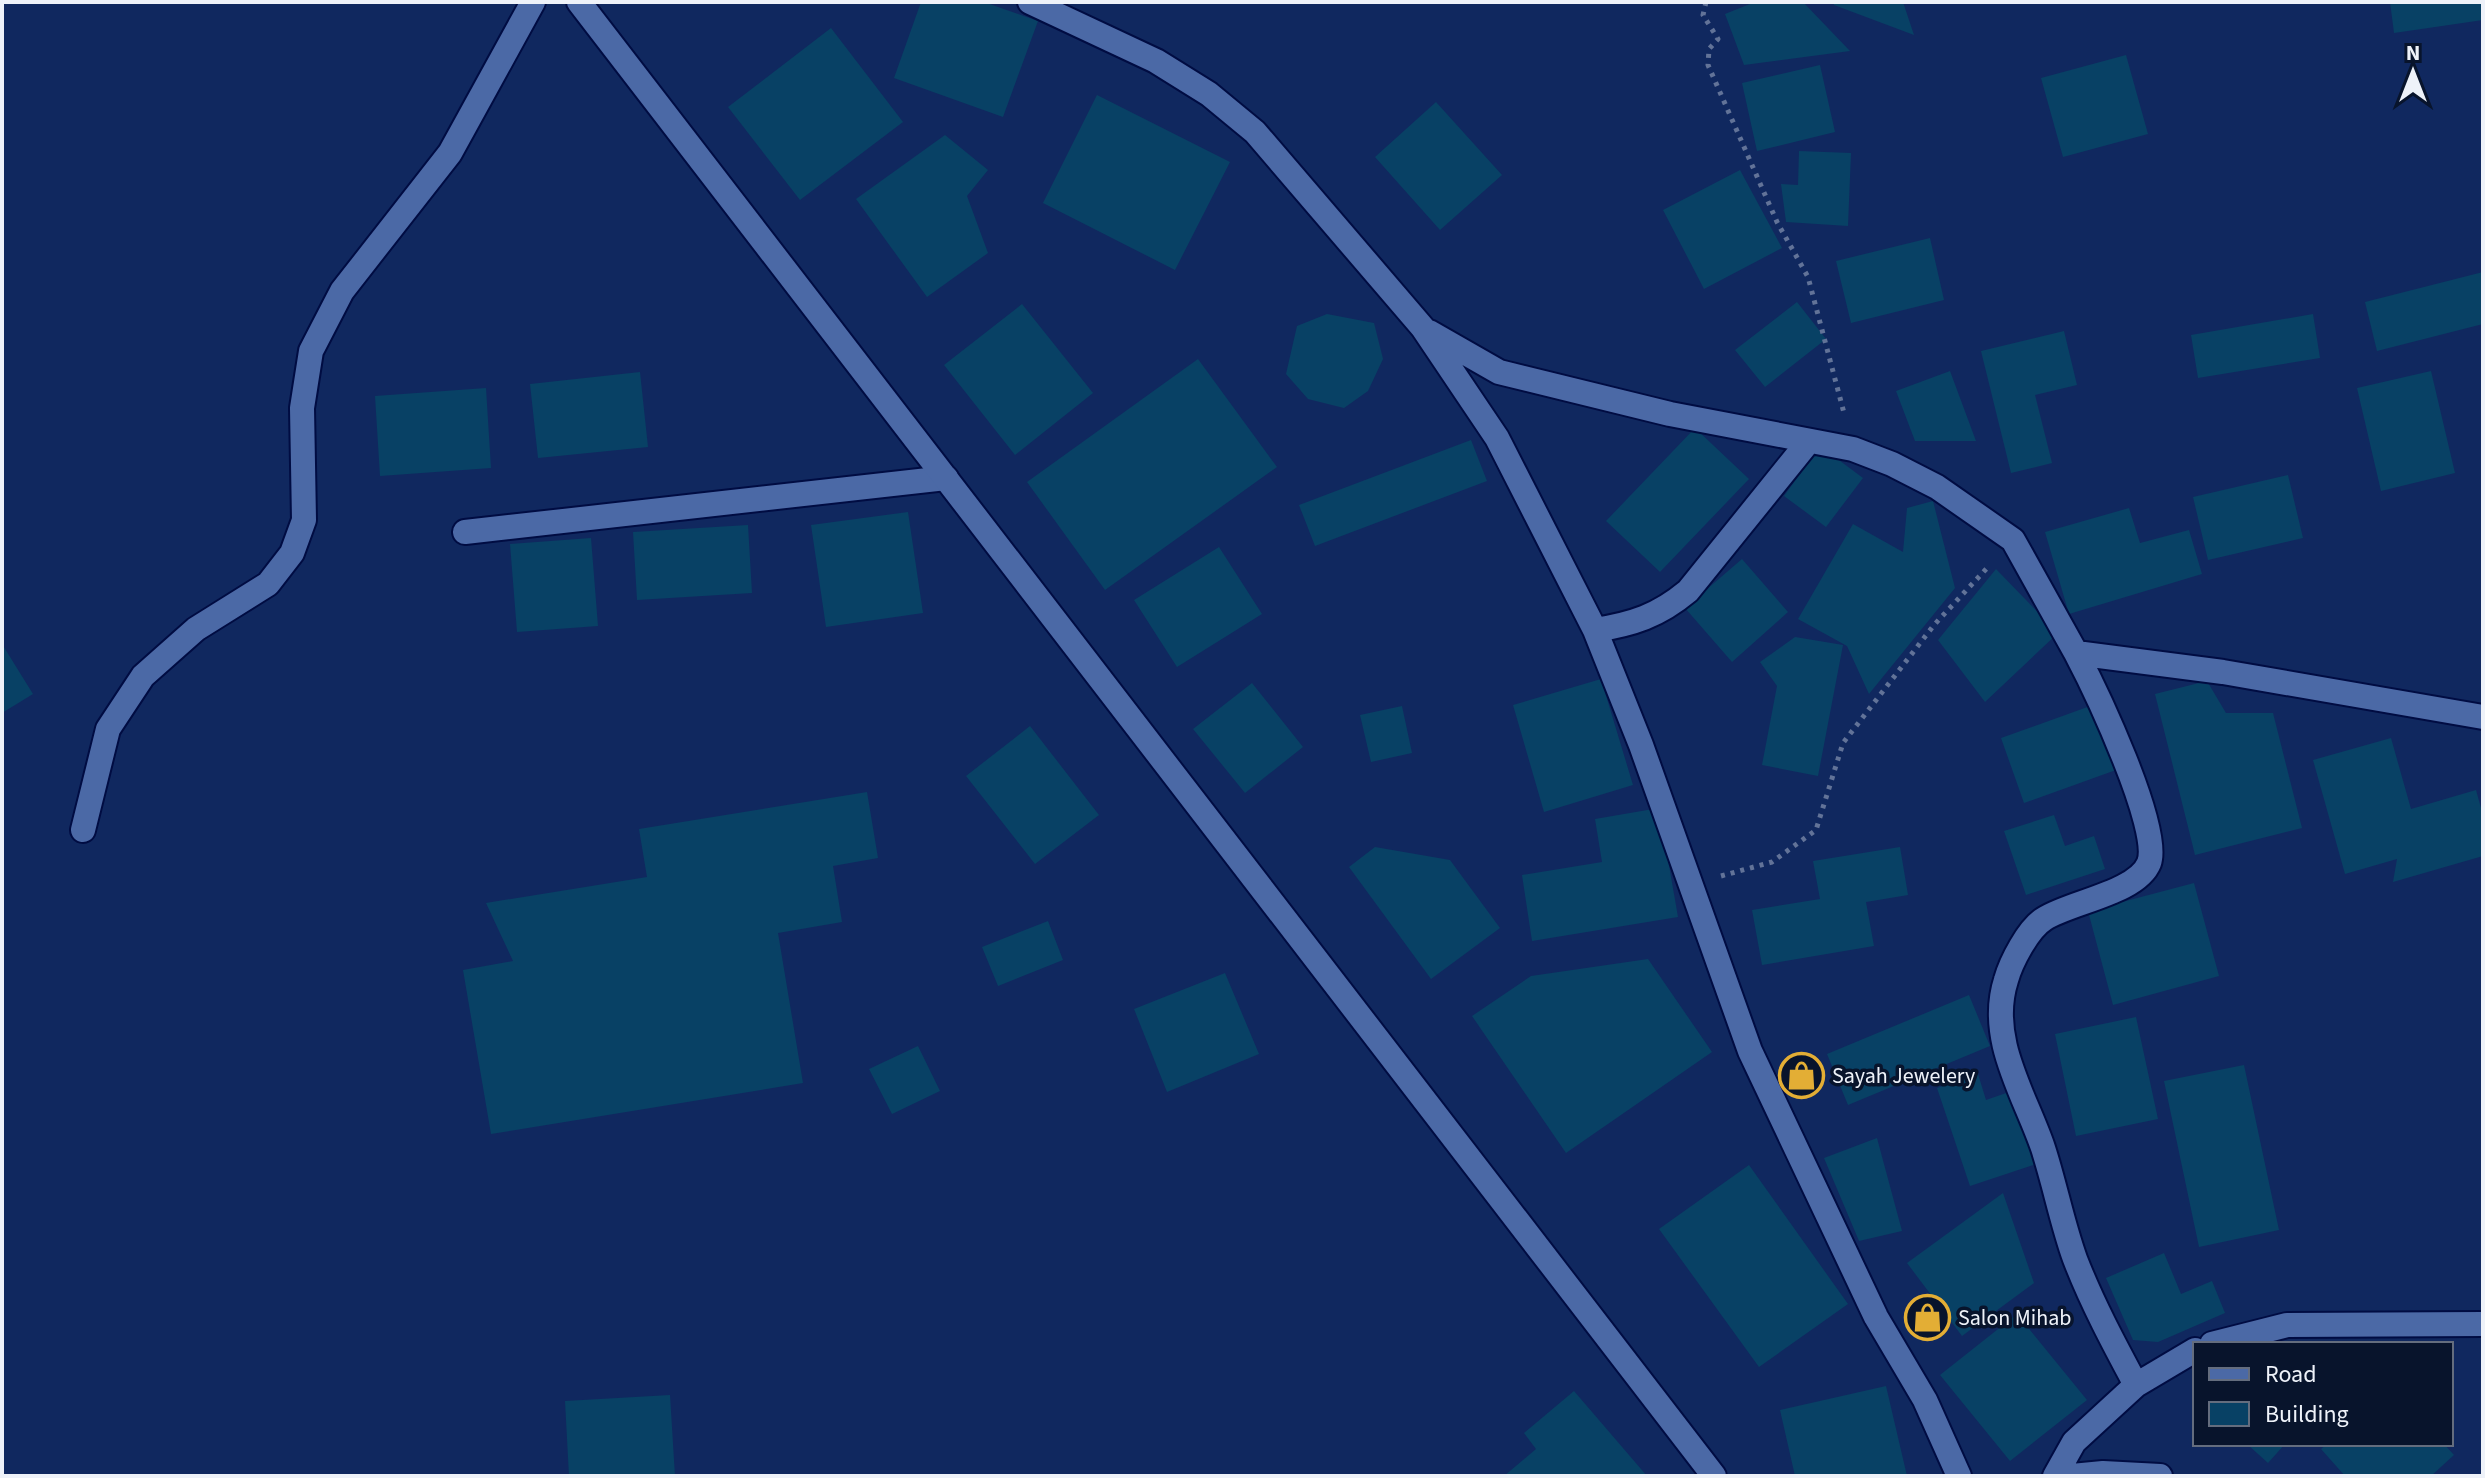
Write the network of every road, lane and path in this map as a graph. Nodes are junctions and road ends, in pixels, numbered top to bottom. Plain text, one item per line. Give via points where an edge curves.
1 (533, 2) edge
2 (579, 2) edge
3 (1030, 2) edge
4 (1706, 2) edge
5 (1423, 328) junction
6 (1809, 441) junction
7 (1853, 449) junction
8 (946, 478) junction
9 (465, 532) dead end
10 (2013, 540) junction
11 (1595, 630) junction
12 (2076, 653) junction
13 (2483, 717) edge
14 (83, 830) dead end
15 (1690, 885) junction
16 (2483, 1324) edge
17 (2220, 1342) edge
18 (2193, 1351) edge
19 (2136, 1385) junction
20 (1714, 1476) edge
21 (1959, 1476) edge
22 (2055, 1476) edge
23 (2072, 1476) edge
24 (2160, 1476) edge

1 - 14 street via 450,153 342,291 311,351 302,408 304,520 292,553 268,584 196,629 143,676 108,729
2 - 8 street
3 - 5 street via 1156,61 1255,132
4 - 7 path via 1703,15 1718,39 1709,49 1708,65 1777,222 1808,277
5 - 6 street via 1499,372
5 - 11 street via 1497,438
6 - 7 street
6 - 11 street via 1688,591 1638,623
7 - 10 street via 1937,487
8 - 9 street
8 - 20 street
10 - 12 street
10 - 15 path via 1934,625 1843,743 1816,830 1772,862
11 - 15 street
12 - 13 street via 2223,672
12 - 19 street via 2104,705 2131,782 2152,843 2149,864 2135,880 2043,920 2027,938 2006,979 2004,1043 2042,1145 2075,1258
15 - 21 street via 1750,1051 1876,1317 1925,1400
16 - 17 street via 2287,1325
18 - 19 street
19 - 22 street via 2074,1442
23 - 24 street

